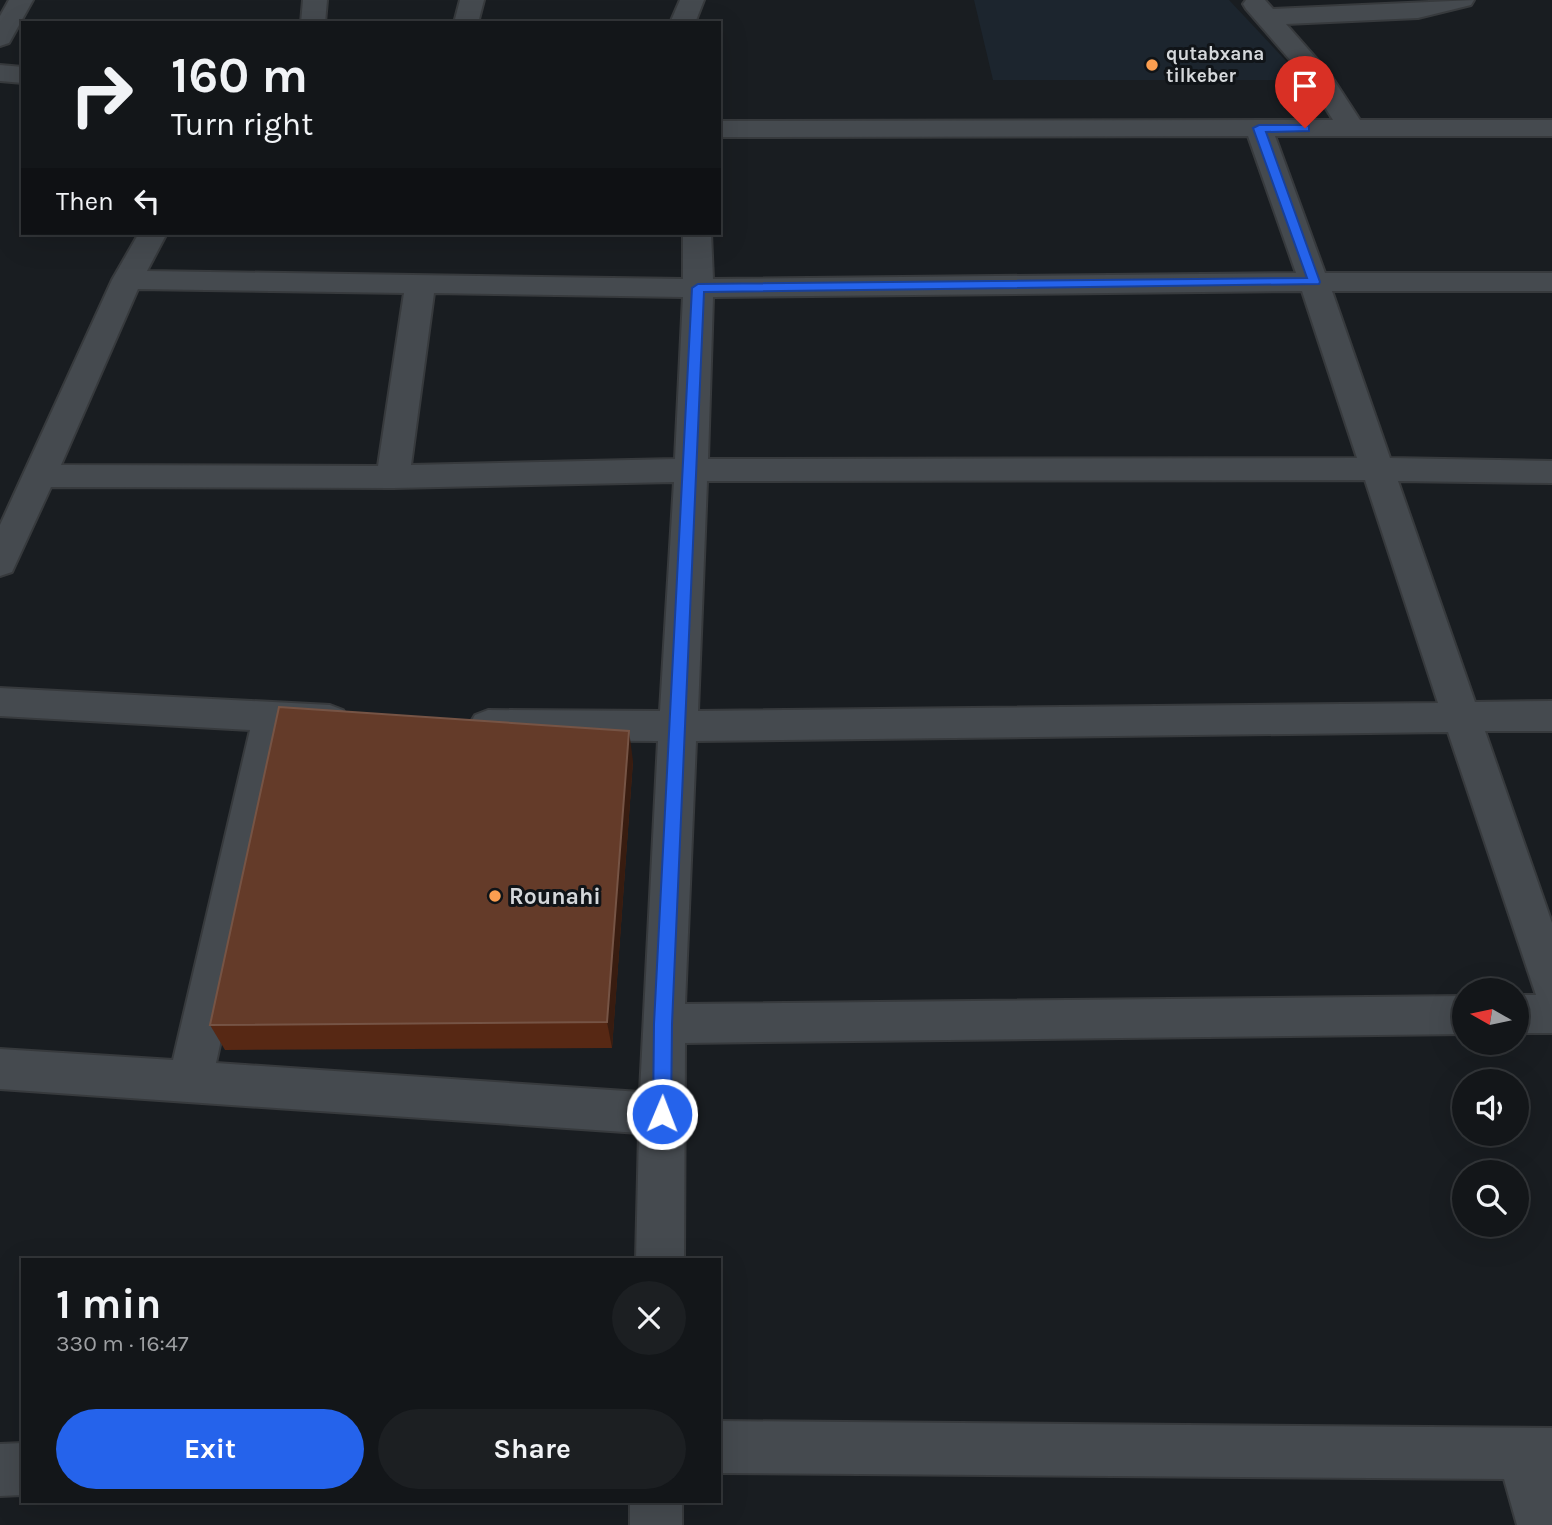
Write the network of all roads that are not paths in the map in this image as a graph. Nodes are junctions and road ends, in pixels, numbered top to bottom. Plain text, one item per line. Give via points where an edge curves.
1 (21, 0) edge
2 (315, 0) edge
3 (472, 0) edge
4 (692, 0) edge
5 (1462, 0) edge
6 (1258, 8) edge
7 (313, 21) edge
8 (467, 21) edge
9 (683, 21) edge
10 (0, 38) edge
11 (0, 73) edge
12 (21, 75) edge
13 (1259, 128) junction
14 (1351, 128) junction
15 (1552, 128) edge
16 (721, 129) edge
17 (152, 235) edge
18 (697, 235) edge
19 (127, 280) junction
20 (1314, 282) junction
21 (1552, 282) edge
22 (420, 285) junction
23 (698, 288) junction
24 (1379, 469) junction
25 (691, 470) junction
26 (1552, 472) edge
27 (38, 477) junction
28 (393, 477) junction
29 (0, 563) edge
30 (0, 702) edge
31 (1552, 716) edge
32 (1462, 717) junction
33 (272, 718) junction
34 (369, 721) edge
35 (452, 724) edge
36 (678, 726) junction
37 (1552, 984) edge
38 (1530, 1014) edge
39 (1552, 1014) edge
40 (1452, 1015) edge
41 (663, 1024) junction
42 (0, 1069) edge
43 (190, 1083) junction
44 (662, 1114) junction
45 (660, 1258) edge
46 (721, 1447) edge
47 (1537, 1454) edge
48 (21, 1469) edge
49 (0, 1470) edge
50 (656, 1503) edge
51 (656, 1525) edge
52 (1543, 1525) edge

1 - 10 street
2 - 7 street
3 - 8 street
4 - 9 street
5 - 6 street via 1418,11
6 - 14 street via 1321,79
11 - 12 street
13 - 14 street
13 - 16 street
13 - 20 street
14 - 15 street
17 - 19 street
18 - 23 street
19 - 22 street
19 - 27 street
20 - 21 street
20 - 23 street
20 - 24 street
22 - 23 street
22 - 28 street
23 - 25 street
24 - 25 street
24 - 26 street
24 - 32 street
25 - 28 street
25 - 36 street
27 - 28 street
27 - 29 street
30 - 33 street
31 - 32 street
32 - 36 street
32 - 37 street
33 - 34 street
33 - 43 street
35 - 36 street
36 - 41 street
38 - 39 street
40 - 41 street
41 - 44 street
42 - 43 street
43 - 44 street
44 - 45 street
46 - 47 street
47 - 52 street
48 - 49 street
50 - 51 street

